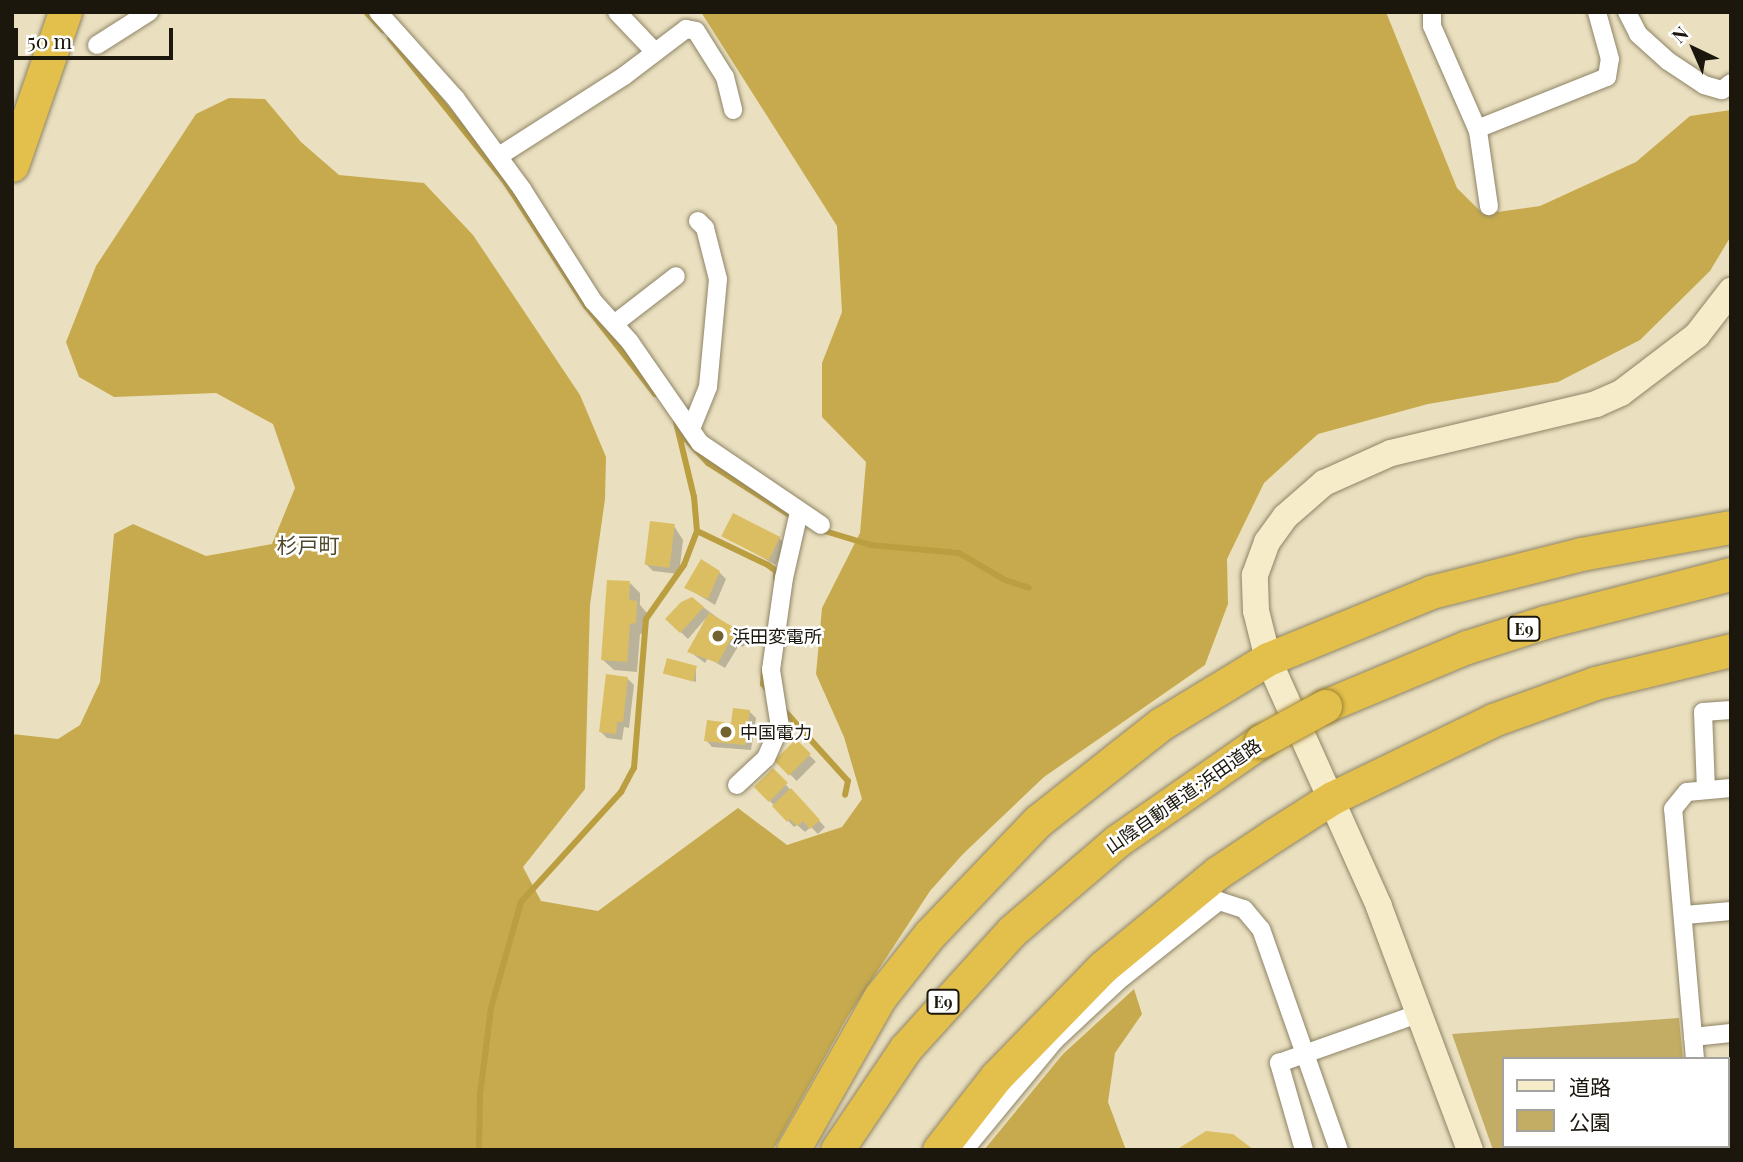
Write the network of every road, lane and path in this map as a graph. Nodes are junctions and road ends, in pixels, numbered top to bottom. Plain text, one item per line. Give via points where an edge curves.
1 (65, 12) edge
2 (149, 12) edge
3 (378, 12) edge
4 (617, 12) edge
5 (1432, 12) edge
6 (1597, 12) edge
7 (1628, 12) edge
8 (96, 45) dead end
9 (655, 52) junction
10 (1731, 83) edge
11 (733, 110) dead end
12 (1477, 129) junction
13 (499, 156) junction
14 (12, 165) edge
15 (1489, 206) dead end
16 (698, 221) dead end
17 (676, 276) dead end
18 (1731, 290) edge
19 (614, 324) junction
20 (691, 429) junction
21 (799, 512) junction
22 (821, 525) dead end
23 (1731, 527) edge
24 (1731, 573) edge
25 (1731, 650) edge
26 (1268, 659) junction
27 (1731, 710) edge
28 (737, 785) dead end
29 (1731, 788) edge
30 (1706, 790) junction
31 (1332, 799) junction
32 (1075, 876) junction
33 (1731, 911) edge
34 (1685, 915) junction
35 (1420, 1013) junction
36 (1731, 1033) edge
37 (1693, 1037) junction
38 (1305, 1052) junction
39 (1695, 1057) edge
40 (793, 1150) edge
41 (837, 1150) edge
42 (858, 1150) edge
43 (939, 1150) edge
44 (964, 1150) edge
45 (1304, 1150) edge
46 (1339, 1150) edge
47 (1469, 1150) edge

1 - 14 highway
2 - 8 street
3 - 13 street via 456,99
4 - 9 street
5 - 12 street via 1432,26
6 - 12 street via 1610,59 1607,77
7 - 10 street via 1638,34 1668,61 1704,85 1722,90
9 - 11 street via 686,29 696,30 725,78
9 - 13 street
12 - 15 street
13 - 19 street via 593,301
16 - 20 street via 705,228 718,278 708,387
17 - 19 street
18 - 26 street via 1697,335 1621,393 1596,404 1391,453 1346,471 1304,499 1267,542 1255,575 1256,611
19 - 20 street
20 - 21 street via 722,460
21 - 22 street
21 - 28 street via 771,670 780,727 766,758
23 - 26 highway via 1581,554 1431,592
24 - 32 highway, 山陰自動車道;浜田道路 / E9, bridge via 1480,643 1325,706 1261,741 1161,807
25 - 31 highway via 1660,664 1544,699 1438,744
26 - 31 street
26 - 40 highway via 1161,724 1096,772 982,877 880,997
27 - 30 street via 1703,712
29 - 30 street
30 - 34 street via 1687,792 1673,809
31 - 35 street
31 - 43 highway via 1217,873 1103,967 996,1077
32 - 41 highway, 山陰自動車道;浜田道路 / E9 via 1012,930 938,1007 875,1089
32 - 42 highway, 山陰自動車道;浜田道路 / E9 via 949,1014
33 - 34 street
34 - 37 street
35 - 38 street
35 - 47 street
36 - 37 street
37 - 39 street
38 - 44 street via 1261,929 1244,909 1219,901 1118,981 1055,1040
38 - 45 street via 1279,1063
38 - 46 street

